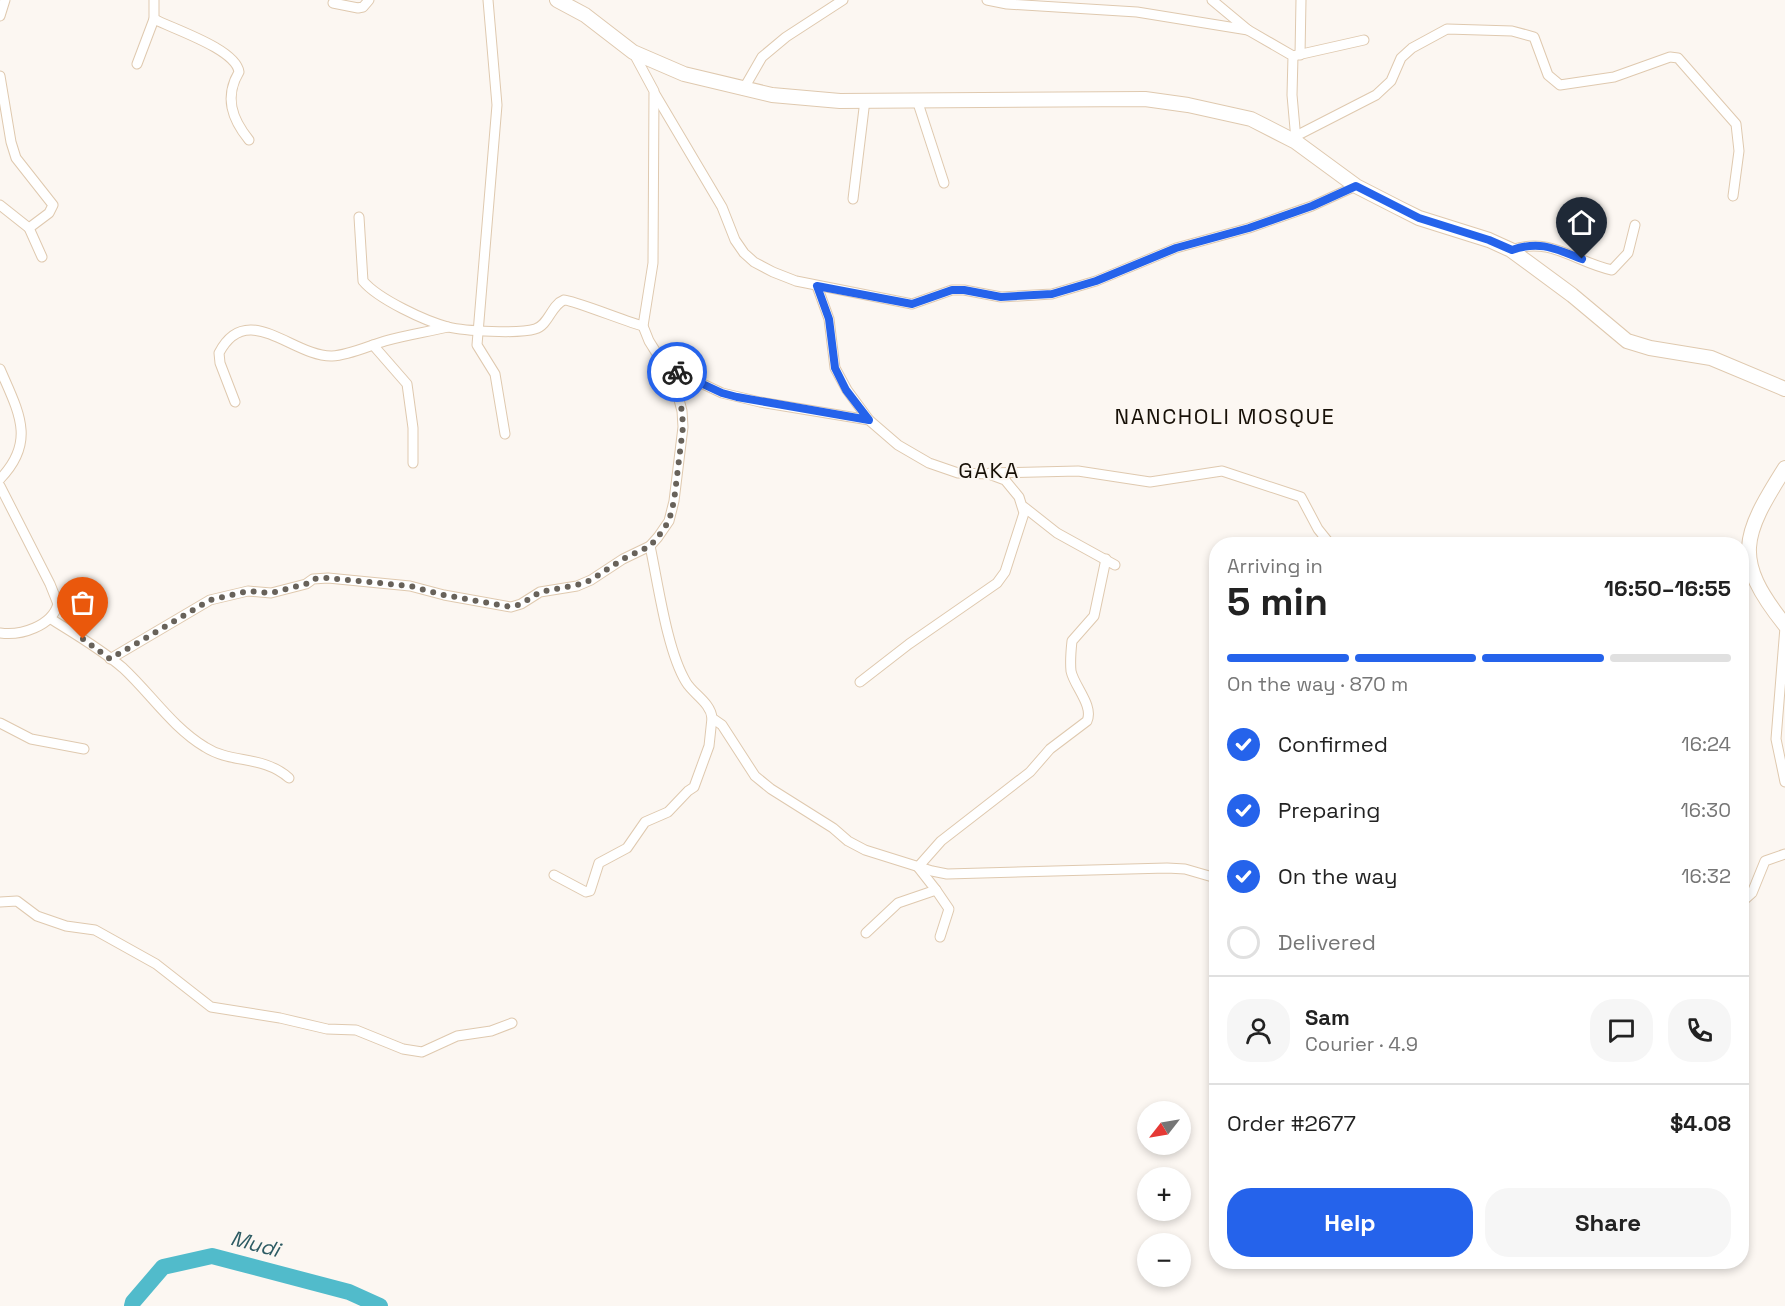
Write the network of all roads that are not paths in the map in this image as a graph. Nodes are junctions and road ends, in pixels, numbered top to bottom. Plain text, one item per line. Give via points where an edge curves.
1 (5, 0) edge
2 (154, 0) edge
3 (369, 0) edge
4 (488, 0) edge
5 (557, 0) edge
6 (843, 0) edge
7 (987, 0) edge
8 (1212, 0) edge
9 (1300, 0) edge
10 (333, 3) dead end
11 (0, 16) edge
12 (154, 19) junction
13 (1248, 30) junction
14 (1364, 40) dead end
15 (633, 52) junction
16 (1297, 56) junction
17 (137, 64) dead end
18 (0, 76) edge
19 (743, 90) junction
20 (654, 92) junction
21 (866, 100) junction
22 (917, 100) junction
23 (1296, 139) junction
24 (249, 140) dead end
25 (944, 183) dead end
26 (1356, 186) junction
27 (1733, 196) dead end
28 (853, 199) dead end
29 (0, 205) edge
30 (359, 217) dead end
31 (1635, 225) dead end
32 (29, 228) junction
33 (1512, 250) junction
34 (42, 257) dead end
35 (817, 286) junction
36 (643, 326) junction
37 (448, 327) junction
38 (479, 331) junction
39 (373, 345) junction
40 (0, 369) edge
41 (671, 369) junction
42 (1785, 389) edge
43 (235, 402) dead end
44 (869, 420) junction
45 (505, 434) dead end
46 (412, 463) dead end
47 (1785, 468) edge
48 (989, 474) junction
49 (0, 479) edge
50 (0, 486) edge
51 (1024, 507) junction
52 (1324, 537) edge
53 (650, 546) junction
54 (1106, 559) junction
55 (1115, 565) dead end
56 (1750, 566) joint
57 (51, 619) junction
58 (1785, 626) edge
59 (2, 635) edge
60 (110, 659) junction
61 (860, 682) dead end
62 (712, 718) junction
63 (0, 723) edge
64 (84, 749) dead end
65 (1784, 777) edge
66 (289, 778) dead end
67 (1785, 854) edge
68 (918, 867) junction
69 (554, 875) dead end
70 (1209, 876) edge
71 (936, 890) junction
72 (1749, 896) edge
73 (0, 902) edge
74 (866, 933) dead end
75 (940, 938) dead end
76 (512, 1023) dead end

1 - 11 street
2 - 12 street
3 - 10 street via 358,9
4 - 38 street via 497,105
5 - 15 street via 585,15
6 - 19 street via 762,57
7 - 13 street via 1137,12
8 - 13 street
9 - 16 street
12 - 17 street
12 - 24 street via 207,43 234,61 239,72 231,88 230,106 238,127
13 - 16 street
14 - 16 street
15 - 19 street via 684,74
15 - 20 street
16 - 23 street via 1292,95
18 - 32 street via 16,158 53,205 49,213
19 - 21 street via 796,98
20 - 35 street via 722,207 744,253 772,272
20 - 36 street via 653,263
21 - 22 street
21 - 28 street
22 - 23 street via 1145,99 1251,119
22 - 25 street
23 - 26 street
23 - 27 street via 1376,95 1390,81 1401,58 1447,29 1512,31 1534,37 1548,75 1560,85 1614,77 1670,57 1678,58 1736,124 1739,151
26 - 33 street via 1419,218
26 - 35 street via 1312,206 1176,248 1096,281 1052,294 1001,297 952,290 912,304
29 - 32 street
30 - 37 street via 363,281 368,288
31 - 33 street via 1628,253 1612,270 1548,246 1526,245
32 - 34 street
33 - 42 street via 1627,341 1711,358
35 - 44 street via 829,319 835,368
36 - 38 street via 564,300 539,328
36 - 41 street via 649,341
37 - 38 street
37 - 39 street
38 - 45 street via 477,345 495,374
39 - 43 street via 322,356 266,332 242,330 232,335 219,353
39 - 46 street via 406,384 413,428
40 - 49 street via 20,419 22,440 18,457
41 - 44 street via 737,397
41 - 53 street via 682,411 681,451 669,521
44 - 48 street via 898,445 929,463 958,473
47 - 56 street via 1755,521
48 - 51 street via 1011,485
48 - 52 street via 1078,471 1150,482 1222,471 1301,497
50 - 57 street via 56,595 58,604
51 - 54 street via 1057,533
51 - 61 street via 1005,572 997,584
53 - 60 street via 591,580 540,592 511,607 410,586 328,578 271,593 248,591 210,600
53 - 62 street via 677,663 686,683 712,710
54 - 55 street
54 - 68 street via 1095,616 1074,637 1071,649 1071,672 1087,707 1087,721 1050,749 1030,772 941,841
56 - 58 street via 1759,588
57 - 59 street
57 - 60 street
58 - 65 street via 1776,739
60 - 66 street via 179,729 205,747 219,755 267,765
62 - 68 street via 722,725 755,776 771,789 856,846
62 - 69 street via 709,746 694,787 668,812 645,822 627,848 599,863 590,891
63 - 64 street via 31,739
67 - 72 street via 1765,861
68 - 70 street via 958,874 1175,868
68 - 71 street
71 - 74 street via 898,903
71 - 75 street via 949,909
73 - 76 street via 17,901 37,916 95,930 156,964 211,1007 327,1029 356,1030 403,1049 422,1052 457,1036 491,1032

